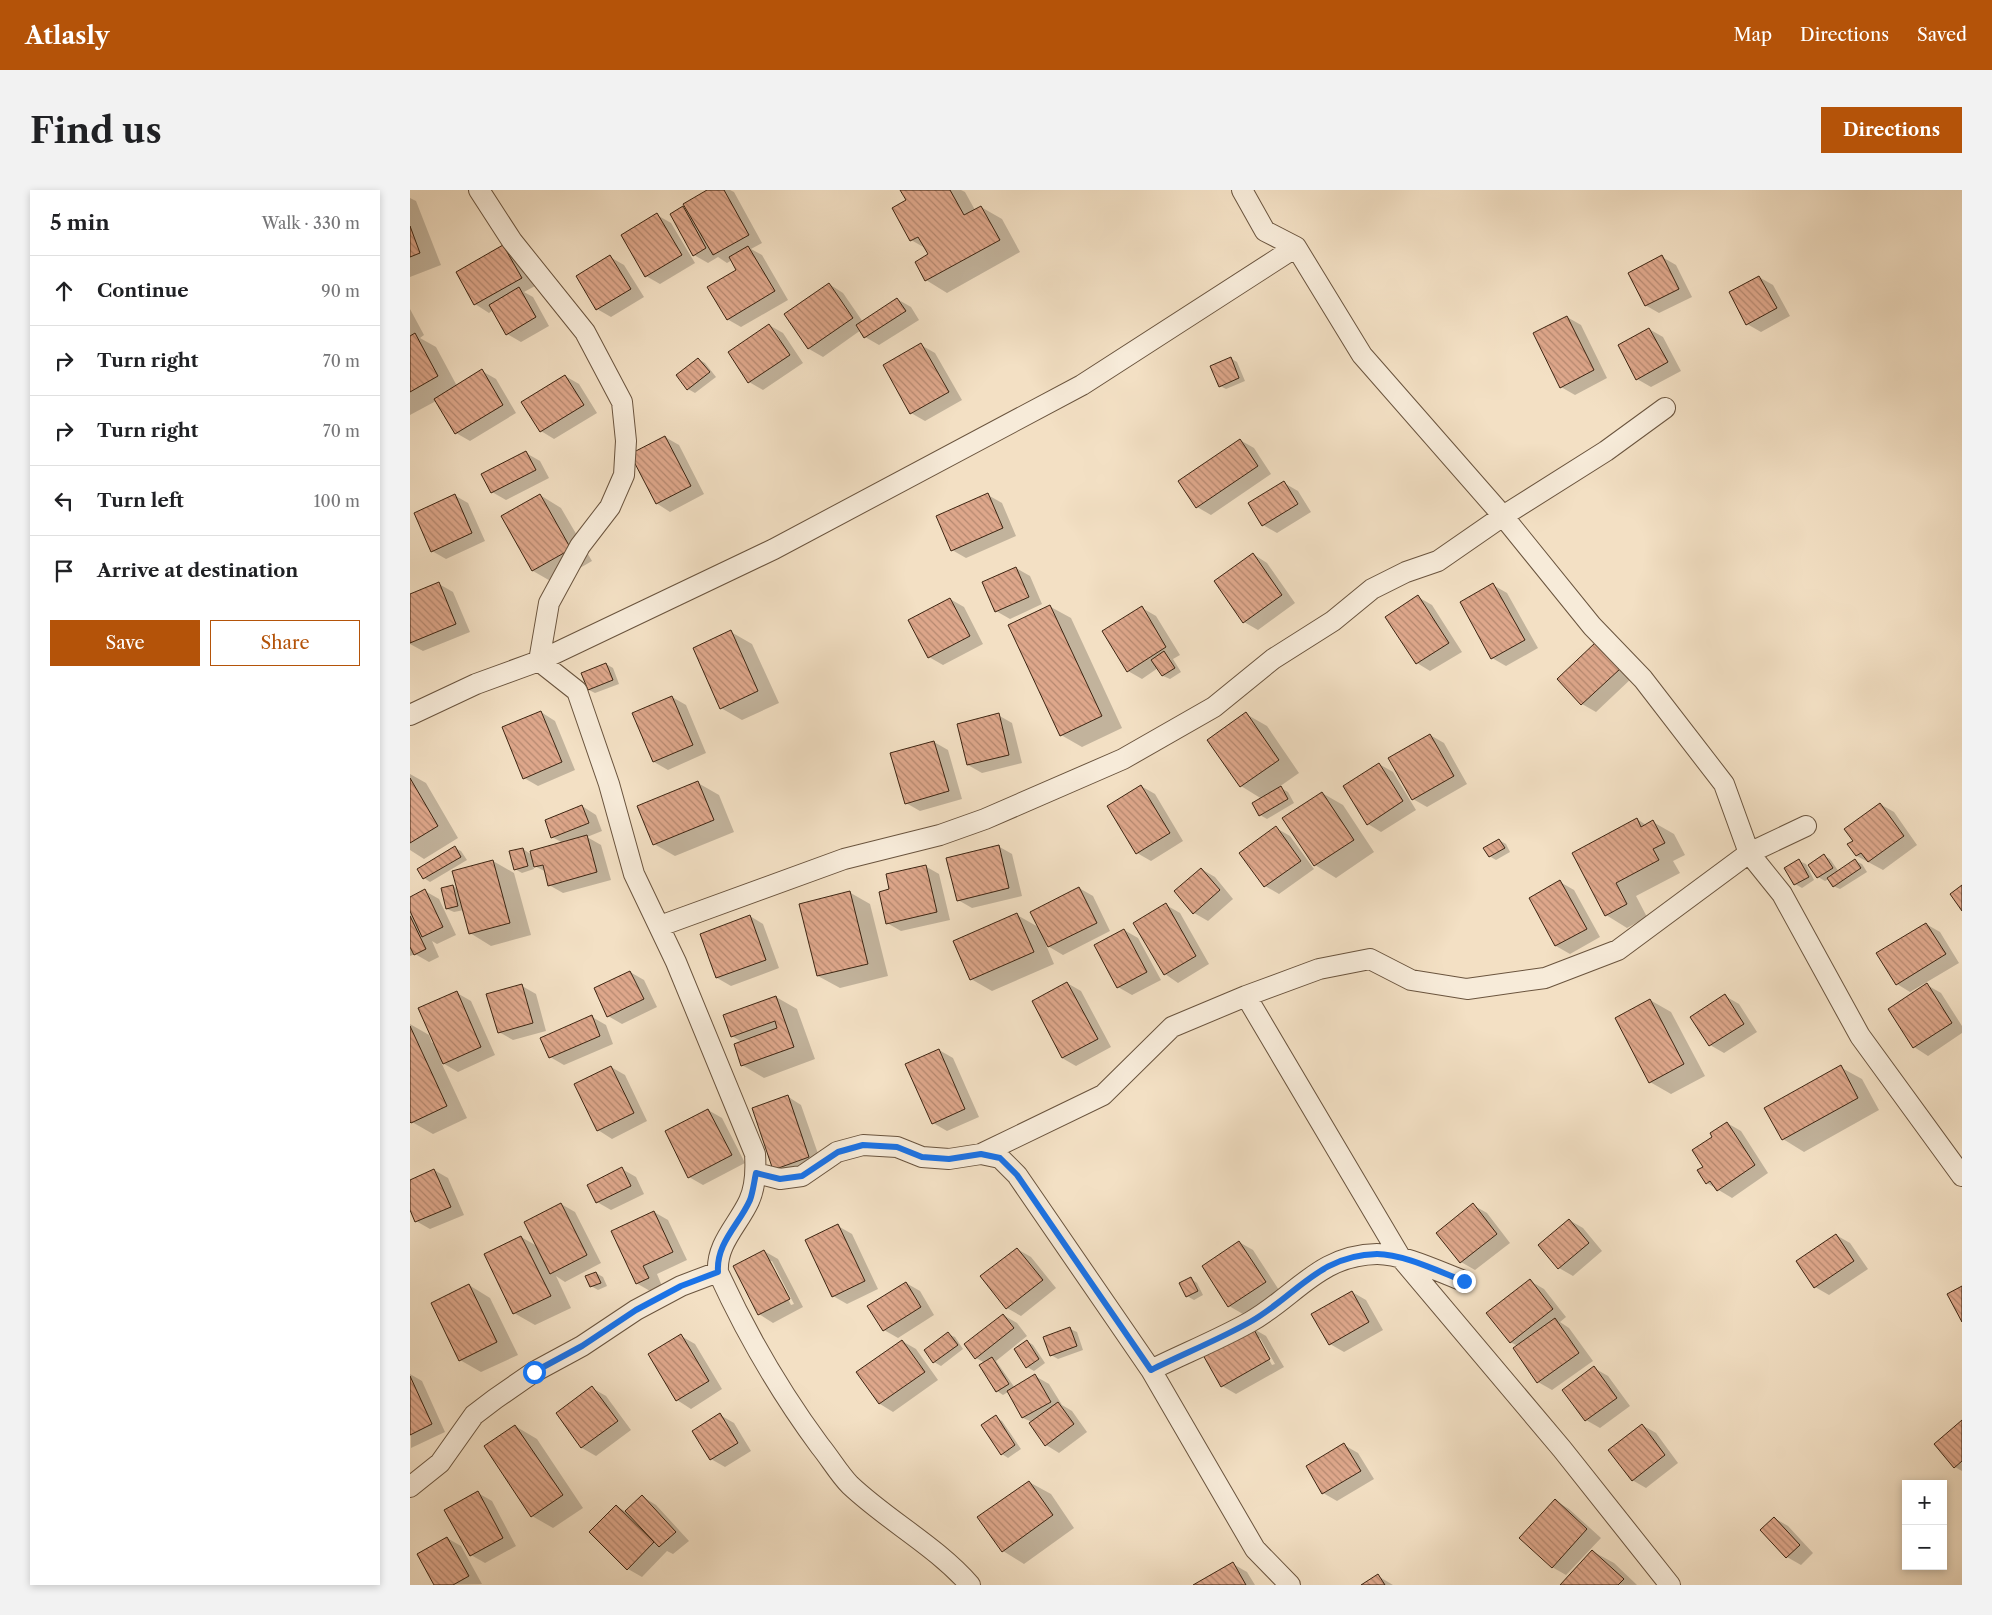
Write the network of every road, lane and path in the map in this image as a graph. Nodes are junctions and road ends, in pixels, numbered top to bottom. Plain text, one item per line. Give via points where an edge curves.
1 (479, 190) edge
2 (1242, 190) edge
3 (1296, 247) junction
4 (1665, 408) dead end
5 (1503, 516) junction
6 (539, 661) junction
7 (410, 715) edge
8 (1806, 826) dead end
9 (1749, 853) junction
10 (660, 926) junction
11 (1246, 996) junction
12 (981, 1154) junction
13 (756, 1173) junction
14 (1962, 1176) edge
15 (1401, 1258) junction
16 (718, 1272) junction
17 (1464, 1281) dead end
18 (1151, 1370) junction
19 (410, 1487) edge
20 (970, 1585) edge
21 (1290, 1585) edge
22 (1670, 1585) edge

1 - 6 street via 512,241 585,332 622,402 626,441 624,475 610,507 580,546 549,603
2 - 3 street via 1265,231
3 - 5 street via 1362,355
3 - 6 street via 1082,385 774,549
4 - 5 street via 1606,451
5 - 9 street via 1592,626 1643,679 1724,784
5 - 10 street via 1438,561 1372,589 1332,621 1273,659 1214,707 1123,759 949,832 844,859
6 - 7 street via 476,684
6 - 10 street via 577,692 609,784 634,874
8 - 9 street
9 - 11 street via 1618,950 1545,978 1467,989 1410,980 1370,959 1319,969
9 - 14 street via 1782,894 1860,1036
10 - 13 street via 755,1154
11 - 12 street via 1172,1027 1102,1095
11 - 15 street
12 - 13 street via 949,1159 922,1157 897,1147 863,1145 838,1152 802,1176 780,1179
12 - 18 street via 1000,1158 1017,1175
13 - 16 street via 750,1200 724,1242 717,1260
15 - 17 street
15 - 18 street via 1379,1254 1345,1257 1318,1271 1251,1322
15 - 22 street via 1562,1448
16 - 19 street via 681,1286 636,1310 495,1399 474,1415 440,1463
16 - 20 street via 767,1367 849,1484 952,1564
18 - 21 street via 1255,1549

